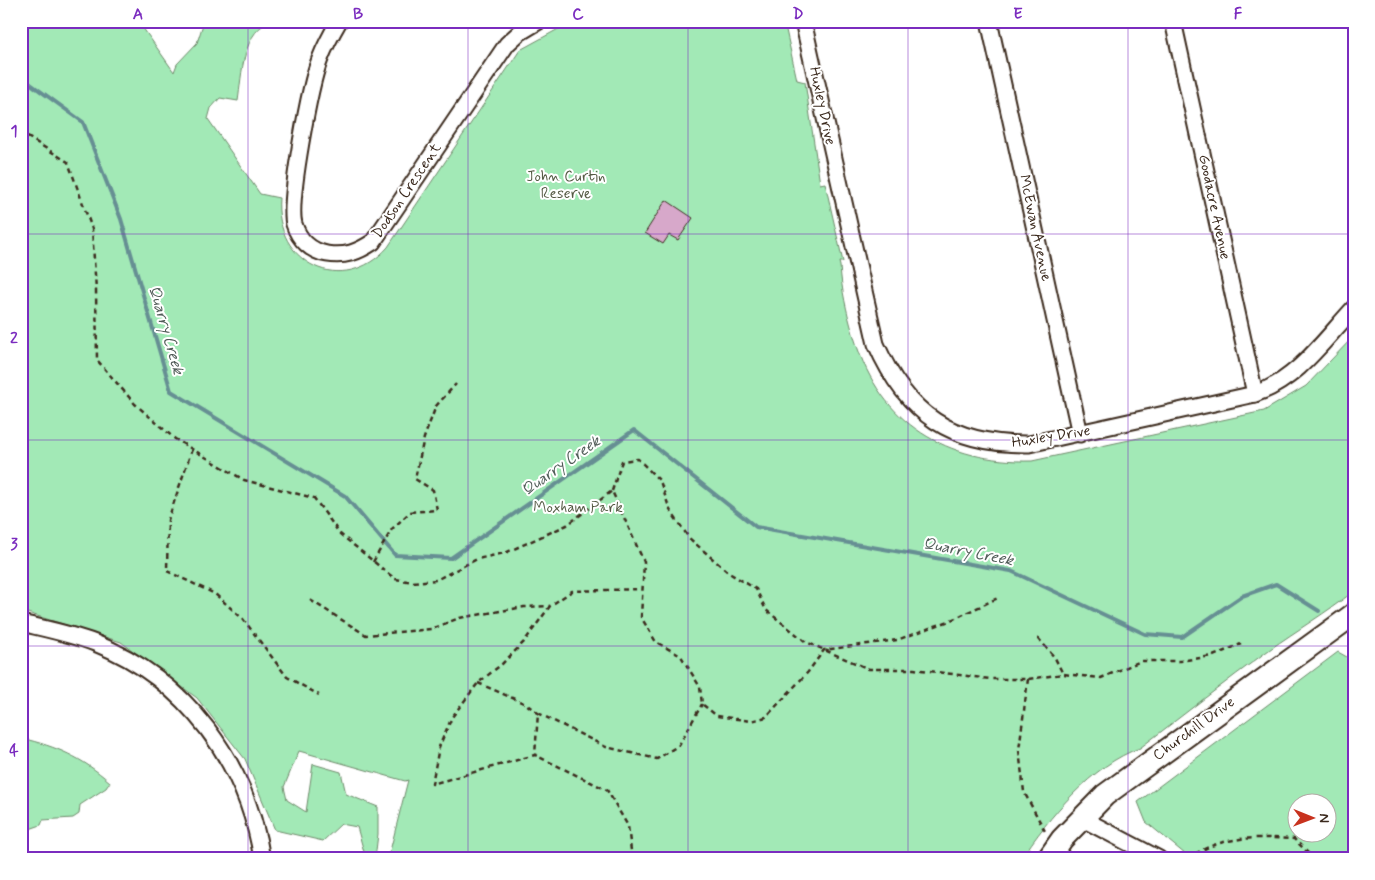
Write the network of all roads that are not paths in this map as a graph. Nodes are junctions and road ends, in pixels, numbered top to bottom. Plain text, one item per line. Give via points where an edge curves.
1 (339, 21) edge
2 (539, 21) edge
3 (804, 21) edge
4 (989, 21) edge
5 (1172, 21) edge
6 (1354, 308) edge
7 (1255, 394) junction
8 (1080, 434) junction
9 (1354, 614) edge
10 (21, 622) edge
11 (1081, 818) junction
12 (1052, 854) edge
13 (262, 859) edge
14 (1159, 859) edge

1 - 2 street, Dodson Crescent via 320,59 311,89 293,203 294,224 310,248 345,255 373,242 507,44 519,32
3 - 8 street, Huxley Drive via 868,316 887,370 920,411 971,438 1001,444 1029,444
4 - 8 street, McEwan Avenue
5 - 7 street, Goodacre Avenue
6 - 7 street, Huxley Drive via 1298,369 1271,388
7 - 8 street, Huxley Drive
9 - 11 main road, Churchill Drive via 1131,775
10 - 13 street via 110,650 151,675 199,716 229,760 250,808
11 - 12 main road, Churchill Drive
11 - 14 street

